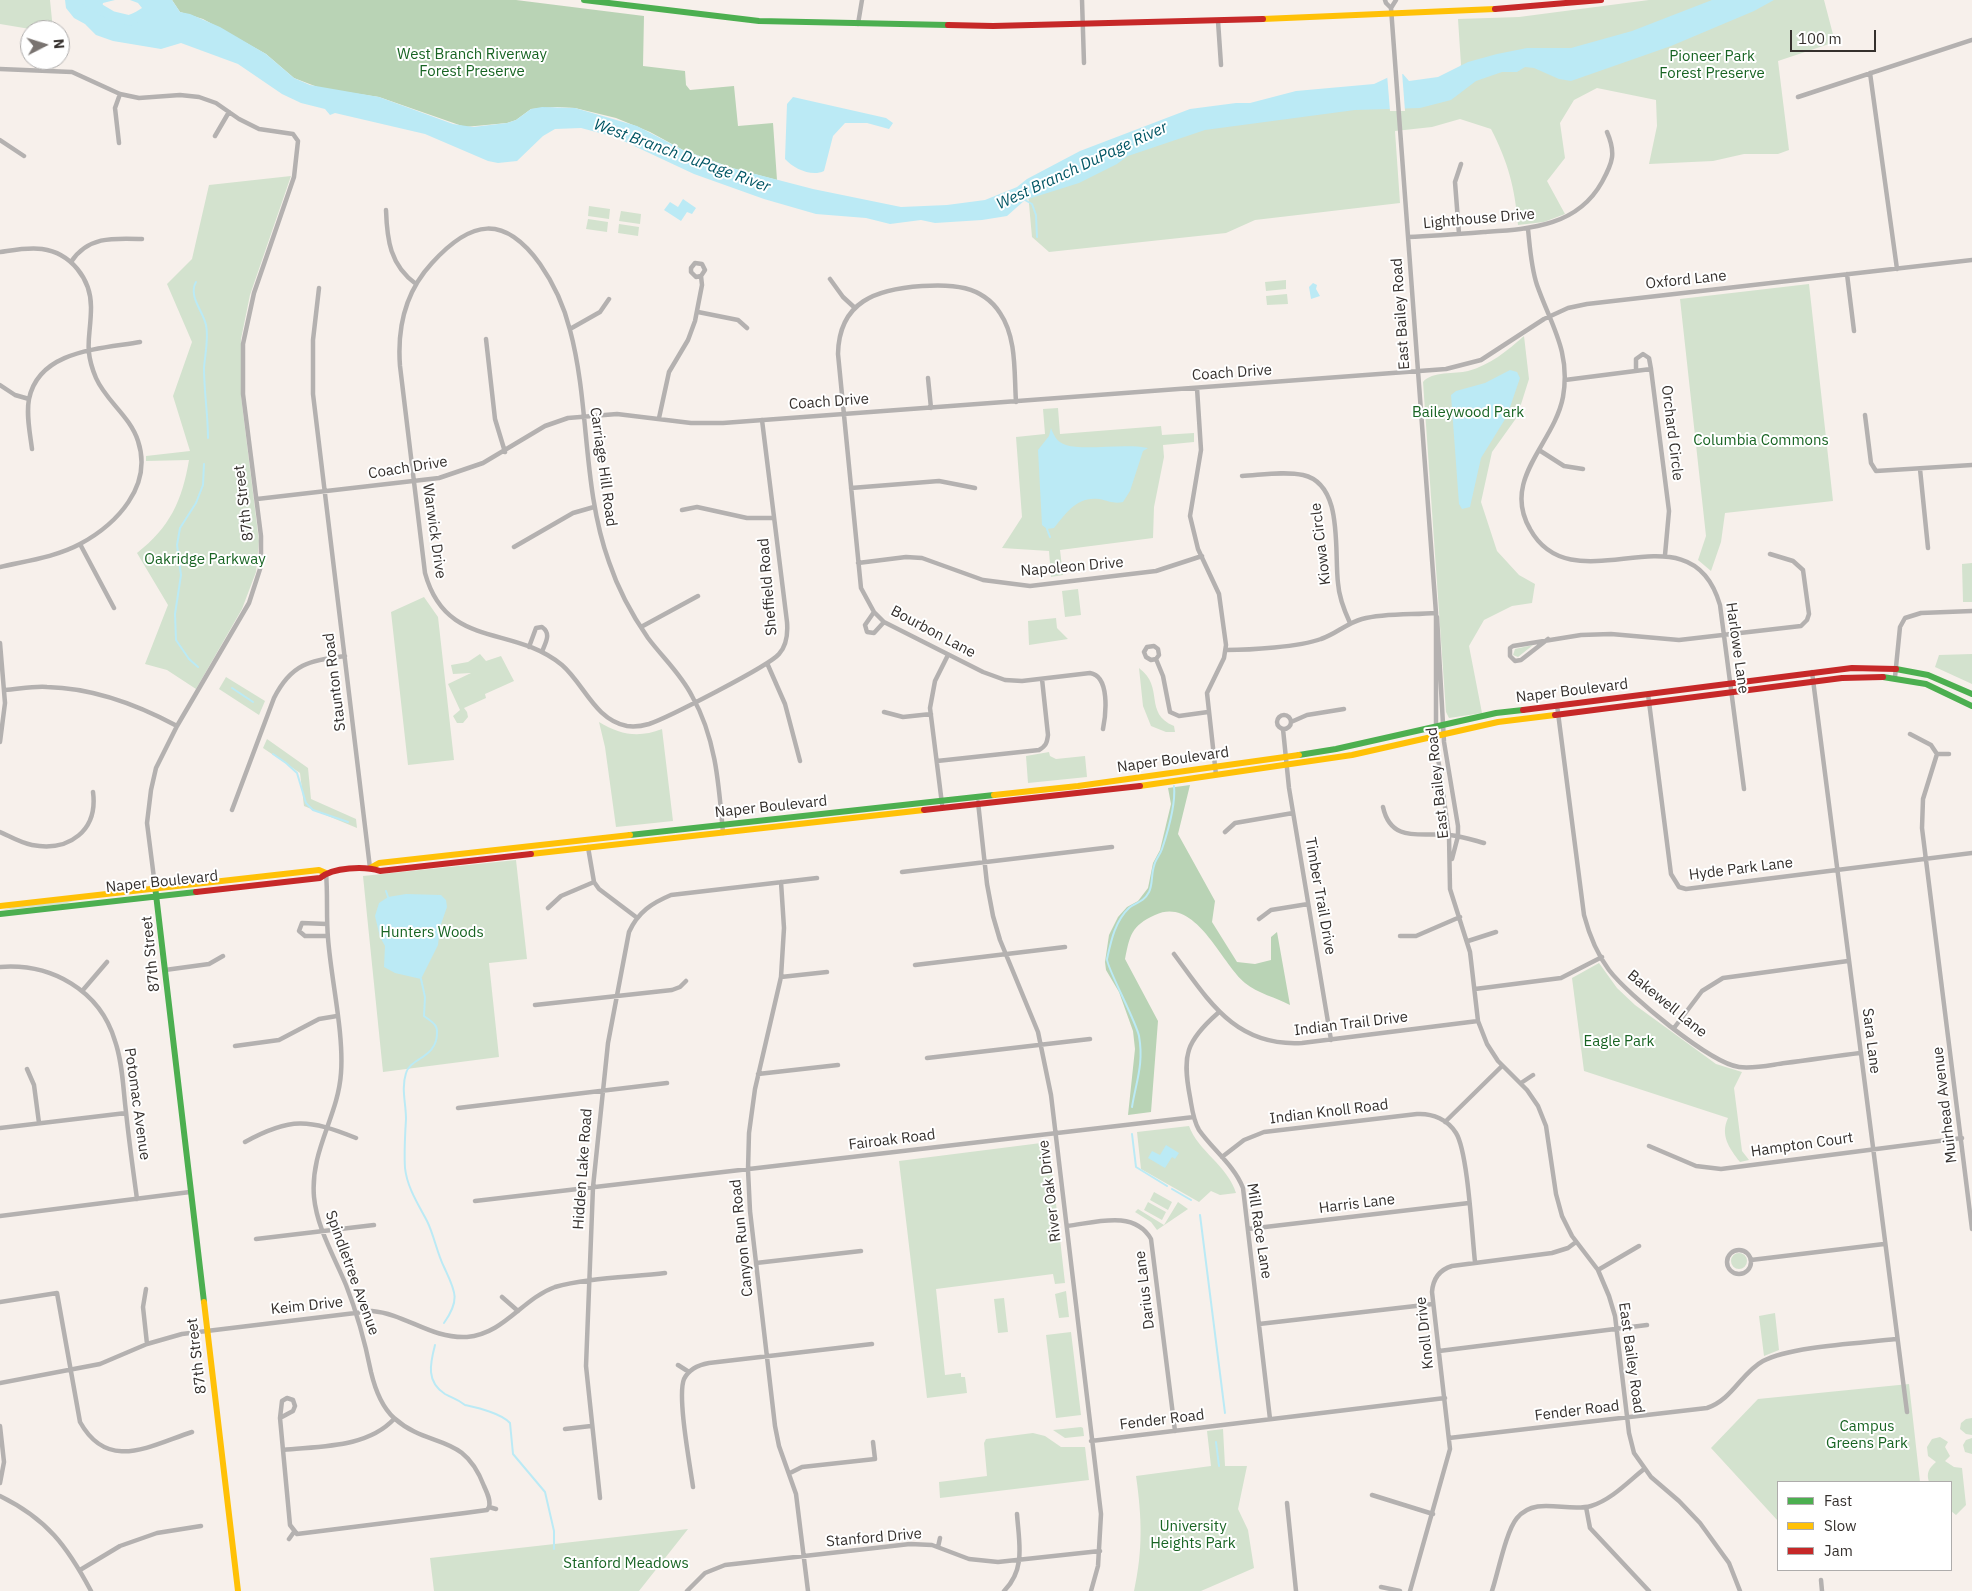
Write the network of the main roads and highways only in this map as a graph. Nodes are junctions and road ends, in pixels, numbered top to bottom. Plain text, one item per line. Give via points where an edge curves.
1 (584, 0) edge
2 (1601, 0) edge
3 (612, 2) edge
4 (1972, 694) edge
5 (1649, 698) junction
6 (1972, 706) edge
7 (370, 868) junction
8 (326, 874) junction
9 (156, 886) junction
10 (157, 896) junction
11 (0, 906) edge
12 (0, 914) edge
13 (238, 1591) edge

1 - 3 main road
2 - 3 main road via 1523,8 1082,25 754,20
4 - 5 main road, Naper Boulevard via 1917,671 1867,667 1730,683
5 - 6 main road, Naper Boulevard via 1731,692 1860,676 1895,677 1934,685
5 - 7 main road, Naper Boulevard via 1556,705 1496,714 1336,749 1215,767 379,863
5 - 7 main road, Naper Boulevard via 1479,726 1352,755 1216,775 943,809 380,871
7 - 8 main road, Naper Boulevard
8 - 9 main road, Naper Boulevard via 319,870
8 - 10 main road, Naper Boulevard via 320,878
9 - 10 main road, 87th Street
9 - 11 main road, Naper Boulevard
10 - 12 main road, Naper Boulevard
10 - 13 main road, 87th Street

